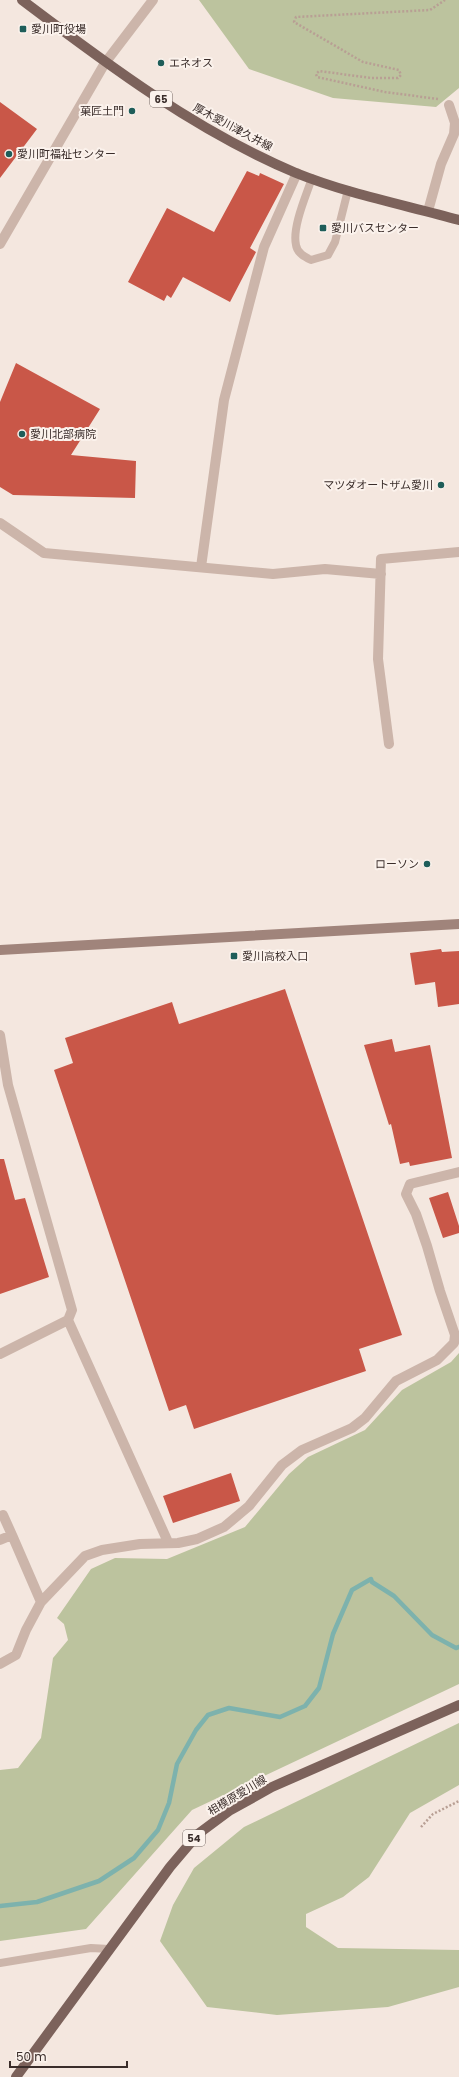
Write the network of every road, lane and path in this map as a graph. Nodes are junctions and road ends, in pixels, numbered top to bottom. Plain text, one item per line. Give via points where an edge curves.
1 (22, 0) edge
2 (153, 0) edge
3 (444, 0) edge
4 (105, 62) junction
5 (449, 105) joint
6 (297, 173) junction
7 (312, 178) junction
8 (348, 190) junction
9 (428, 212) junction
10 (459, 220) edge
11 (0, 244) edge
12 (0, 523) edge
13 (459, 552) edge
14 (201, 567) junction
15 (381, 574) junction
16 (389, 744) dead end
17 (459, 924) edge
18 (0, 950) edge
19 (0, 1035) edge
20 (459, 1172) edge
21 (68, 1320) junction
22 (0, 1354) edge
23 (3, 1515) dead end
24 (12, 1535) junction
25 (0, 1540) edge
26 (168, 1542) junction
27 (40, 1602) junction
28 (0, 1664) edge
29 (459, 1705) edge
30 (459, 1801) edge
31 (421, 1827) dead end
32 (109, 1949) junction
33 (0, 1963) edge
34 (16, 2077) edge

1 - 4 main road, 厚木愛川津久井線 / 65
2 - 4 street
3 - 5 path via 430,10 296,17 294,22 363,62 399,70 401,75 398,78 371,78 319,70 317,77 385,92 439,99
4 - 6 main road, 厚木愛川津久井線 / 65 via 183,114 255,154
4 - 11 street
5 - 9 street via 455,123 454,134 441,164
6 - 7 main road, 厚木愛川津久井線 / 65
6 - 14 street via 264,247 224,400
7 - 8 main road, 厚木愛川津久井線 / 65
7 - 8 lane via 296,234 296,247 301,254 311,260 328,254 335,242
8 - 9 main road, 厚木愛川津久井線 / 65
9 - 10 main road, 厚木愛川津久井線 / 65
12 - 14 street via 44,554
13 - 15 street via 381,559
14 - 15 street via 273,574 325,569
15 - 16 street via 378,659
17 - 18 street
19 - 21 street via 8,1085 72,1310
20 - 26 street via 410,1184 406,1194 428,1246 455,1335 454,1344 437,1360 396,1381 365,1418 352,1428 302,1450 282,1465 249,1506 224,1527 197,1539 178,1543
21 - 22 street
21 - 26 street
23 - 24 street
24 - 25 street
24 - 27 street
26 - 27 street via 102,1550 86,1556
27 - 28 street via 16,1655
29 - 32 main road, 相模原愛川線 / 54 via 272,1787 229,1811 198,1834
30 - 31 path via 433,1814
32 - 33 lane via 91,1948
32 - 34 main road, 相模原愛川線 / 54

